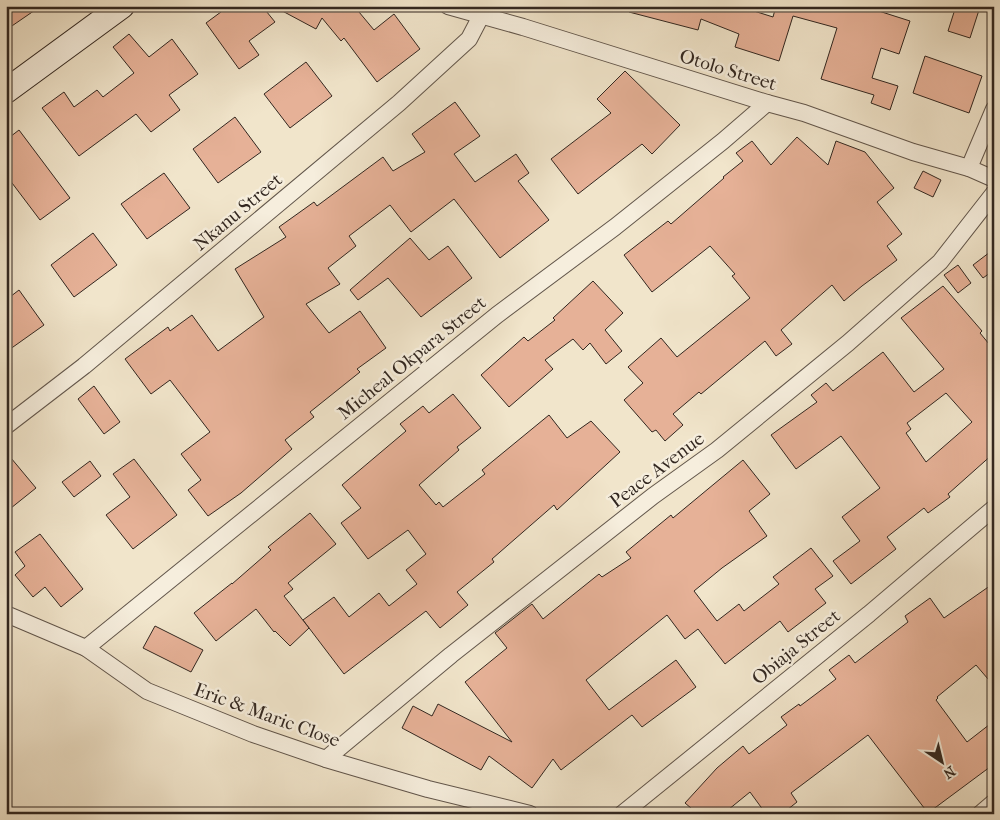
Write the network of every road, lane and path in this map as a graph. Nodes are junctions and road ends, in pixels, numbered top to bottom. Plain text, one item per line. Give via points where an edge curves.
1 (122, 6) edge
2 (448, 6) edge
3 (481, 16) junction
4 (6, 91) edge
5 (767, 103) junction
6 (994, 109) edge
7 (969, 168) junction
8 (994, 179) edge
9 (994, 193) edge
10 (6, 426) edge
11 (994, 508) edge
12 (6, 614) edge
13 (86, 648) junction
14 (326, 759) junction
15 (994, 802) edge
16 (530, 814) edge
17 (622, 814) edge
18 (980, 814) edge

1 - 4 main road
2 - 3 street, Otolo Street
3 - 5 street, Otolo Street
3 - 10 street, Nkanu Street via 469,39 399,103 84,366
5 - 7 street, Otolo Street
5 - 13 street, Micheal Okpara Street via 723,142 497,316
6 - 7 street
7 - 8 street, Otolo Street
9 - 14 street, Peace Avenue via 940,262 848,343 717,450 653,496 451,655
11 - 17 street, Obiaja Street
12 - 13 street, Eric & Maric Close
13 - 14 street, Eric & Maric Close via 147,691 252,734
14 - 16 street, Eric & Maric Close
15 - 18 street

